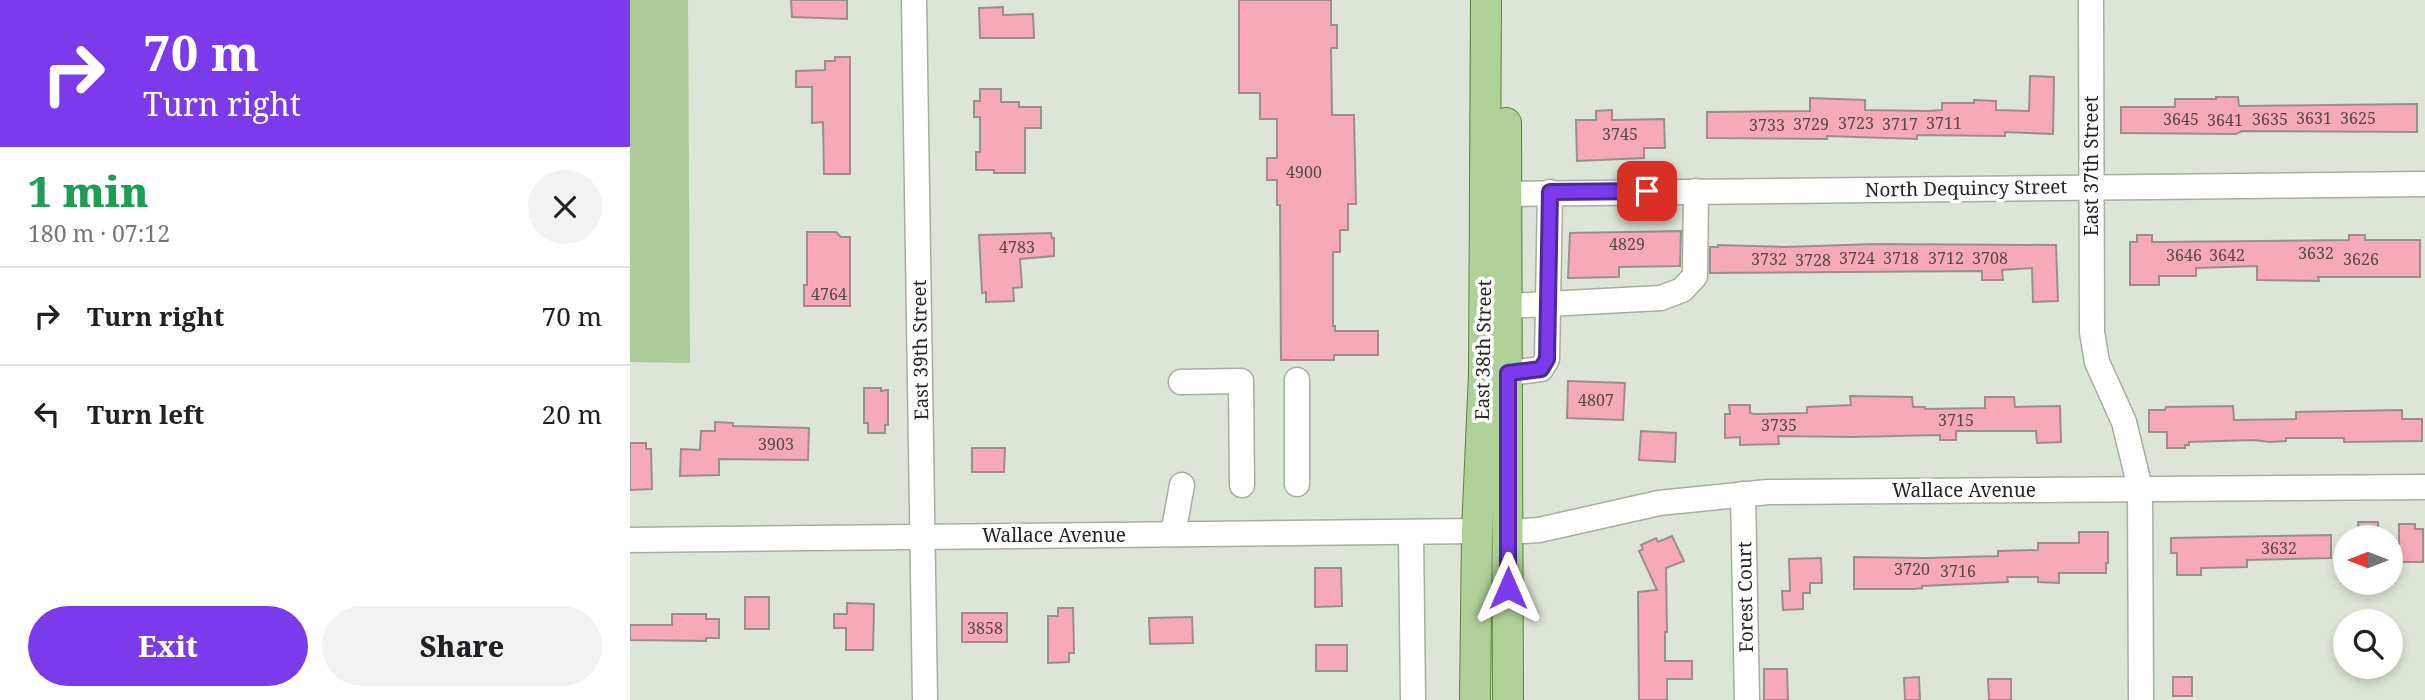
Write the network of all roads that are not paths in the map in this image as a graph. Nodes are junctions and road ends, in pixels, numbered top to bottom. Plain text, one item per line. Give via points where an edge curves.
1 (914, 0) edge
2 (1486, 0) edge
3 (1506, 0) edge
4 (2091, 0) edge
5 (2425, 184) edge
6 (2091, 187) junction
7 (1696, 191) junction
8 (1550, 192) junction
9 (1506, 194) junction
10 (1548, 303) junction
11 (1508, 306) junction
12 (1508, 373) junction
13 (1297, 380) dead end
14 (1181, 382) dead end
15 (1297, 484) dead end
16 (1182, 485) dead end
17 (1242, 485) dead end
18 (2425, 487) edge
19 (2140, 488) junction
20 (1743, 494) junction
21 (1477, 531) junction
22 (1507, 532) junction
23 (1411, 533) junction
24 (1173, 534) junction
25 (922, 536) junction
26 (630, 540) edge
27 (925, 700) edge
28 (1413, 700) edge
29 (1475, 700) edge
30 (1508, 700) edge
31 (1747, 700) edge
32 (2141, 700) edge

1 - 25 street, East 39th Street
2 - 21 main road, East 38th Street via 1484,374
3 - 9 main road, East 38th Street
4 - 6 street, East 37th Street
5 - 6 street, North Dequincy Street
6 - 7 street, North Dequincy Street
6 - 19 street, East 37th Street via 2092,332 2097,362 2124,422
7 - 8 street, North Dequincy Street
7 - 10 street via 1695,276 1682,290 1661,298
8 - 9 street, North Dequincy Street
8 - 10 street
9 - 11 main road, East 38th Street
10 - 11 street
10 - 12 street via 1547,359 1541,369
11 - 12 main road, East 38th Street
12 - 22 main road, East 38th Street
13 - 15 street
14 - 17 street via 1241,381
16 - 24 street
18 - 19 street, Wallace Avenue
19 - 20 street, Wallace Avenue
19 - 32 street
20 - 22 street, Wallace Avenue via 1659,503 1539,530
20 - 31 street, Forest Court
21 - 23 street, Wallace Avenue
21 - 29 main road, East 38th Street
22 - 30 main road, East 38th Street
23 - 24 street, Wallace Avenue
23 - 28 street
24 - 25 street, Wallace Avenue
25 - 26 street, Wallace Avenue
25 - 27 street, East 39th Street

